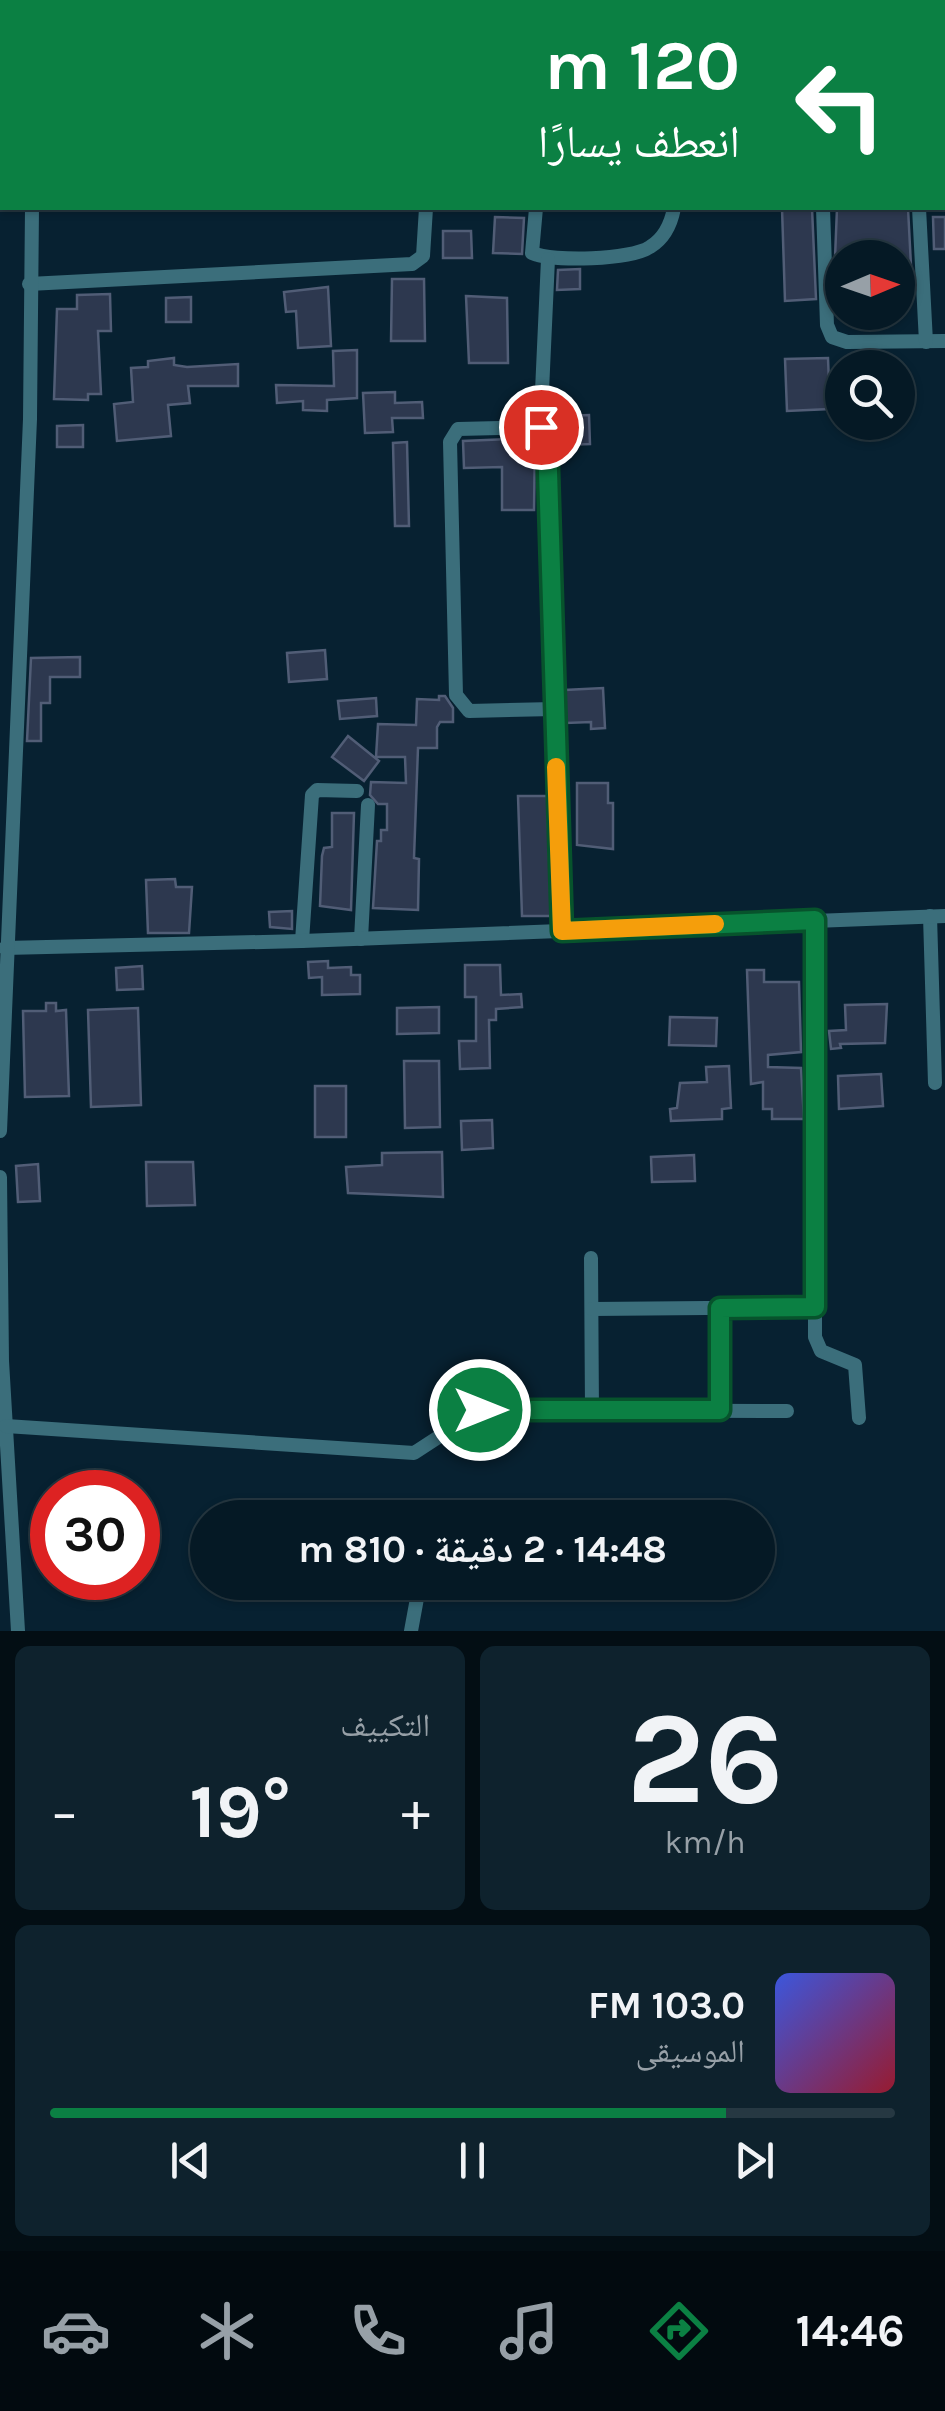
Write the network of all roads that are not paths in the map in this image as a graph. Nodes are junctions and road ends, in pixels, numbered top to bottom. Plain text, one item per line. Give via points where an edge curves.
1 (32, 210) edge
2 (426, 210) edge
3 (536, 210) edge
4 (673, 210) edge
5 (823, 210) edge
6 (920, 210) edge
7 (548, 259) junction
8 (29, 284) junction
9 (945, 341) edge
10 (926, 342) junction
11 (542, 391) dead end
12 (554, 710) junction
13 (357, 791) dead end
14 (368, 805) dead end
15 (937, 916) edge
16 (815, 920) junction
17 (562, 931) junction
18 (361, 939) junction
19 (302, 941) junction
20 (5, 948) junction
21 (935, 1083) dead end
22 (0, 1095) edge
23 (0, 1131) edge
24 (0, 1178) edge
25 (591, 1258) dead end
26 (1, 1285) edge
27 (815, 1307) junction
28 (720, 1308) junction
29 (592, 1309) junction
30 (1, 1364) edge
31 (720, 1410) junction
32 (592, 1411) junction
33 (787, 1411) dead end
34 (860, 1418) dead end
35 (6, 1426) junction
36 (417, 1600) edge
37 (18, 1631) edge
38 (411, 1631) edge

1 - 8 street
2 - 8 street via 423,256 412,264
3 - 7 street via 532,253
4 - 7 street via 667,231 635,254
5 - 10 street via 832,337
6 - 10 street
7 - 11 street
8 - 20 street via 30,419
9 - 10 street
12 - 12 street via 545,431 458,429 450,442 456,695 470,711
12 - 17 street
13 - 19 street via 312,795
14 - 18 street
15 - 16 street
15 - 21 street
16 - 17 street
16 - 27 street
17 - 18 street
18 - 19 street
19 - 20 street
20 - 22 street
22 - 23 street
24 - 26 street
25 - 29 street
26 - 30 street
27 - 28 street
27 - 34 street via 819,1349 857,1369
28 - 29 street
28 - 31 street
29 - 32 street
30 - 35 street
31 - 32 street
31 - 33 street
32 - 35 street via 480,1410 414,1453
35 - 37 street
36 - 38 street

